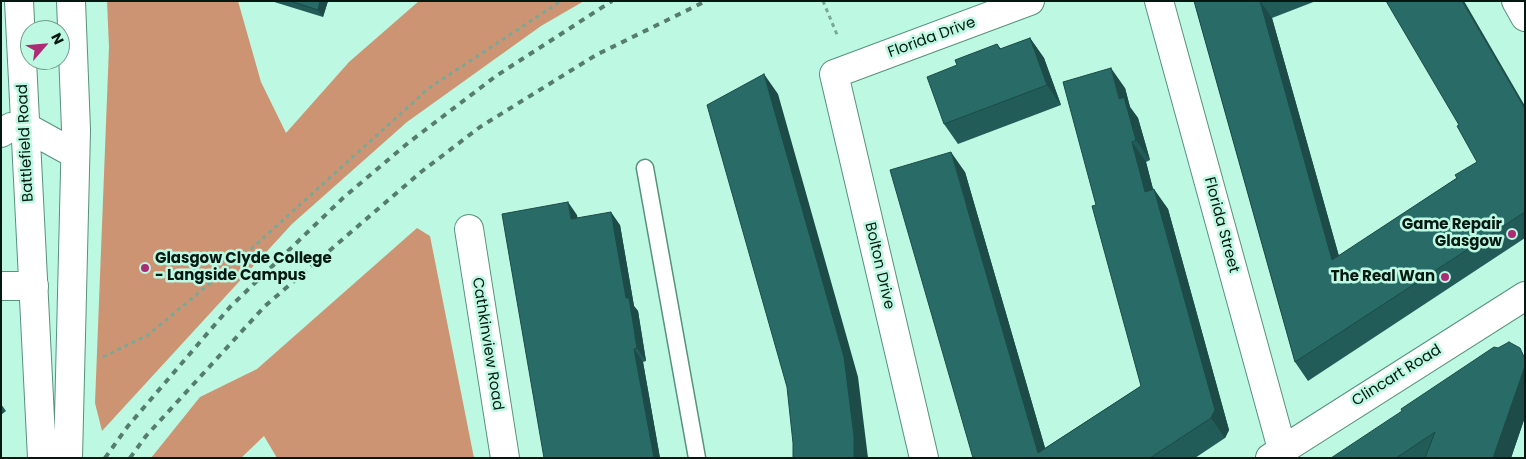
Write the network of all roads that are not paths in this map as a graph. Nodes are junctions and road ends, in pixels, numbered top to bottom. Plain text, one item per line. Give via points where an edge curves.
1 (19, 1) edge
2 (71, 1) edge
3 (1030, 1) edge
4 (1160, 1) edge
5 (1516, 1) edge
6 (1525, 17) edge
7 (834, 74) joint
8 (13, 129) edge
9 (75, 154) junction
10 (645, 168) dead end
11 (469, 230) dead end
12 (72, 282) junction
13 (1, 286) edge
14 (34, 286) junction
15 (1525, 296) edge
16 (1276, 454) edge
17 (42, 458) edge
18 (68, 458) edge
19 (504, 458) edge
20 (697, 458) edge
21 (924, 458) edge

1 - 8 street, Battlefield Road
2 - 9 street
3 - 7 street, Florida Drive
4 - 16 street, Florida Street
5 - 6 street
7 - 21 street, Bolton Drive
8 - 9 street
8 - 14 street, Battlefield Road
9 - 12 street
10 - 20 lane
11 - 19 street, Cathkinview Road
12 - 14 street
12 - 18 street
13 - 14 street
14 - 17 street, Battlefield Road
15 - 16 street, Clincart Road

